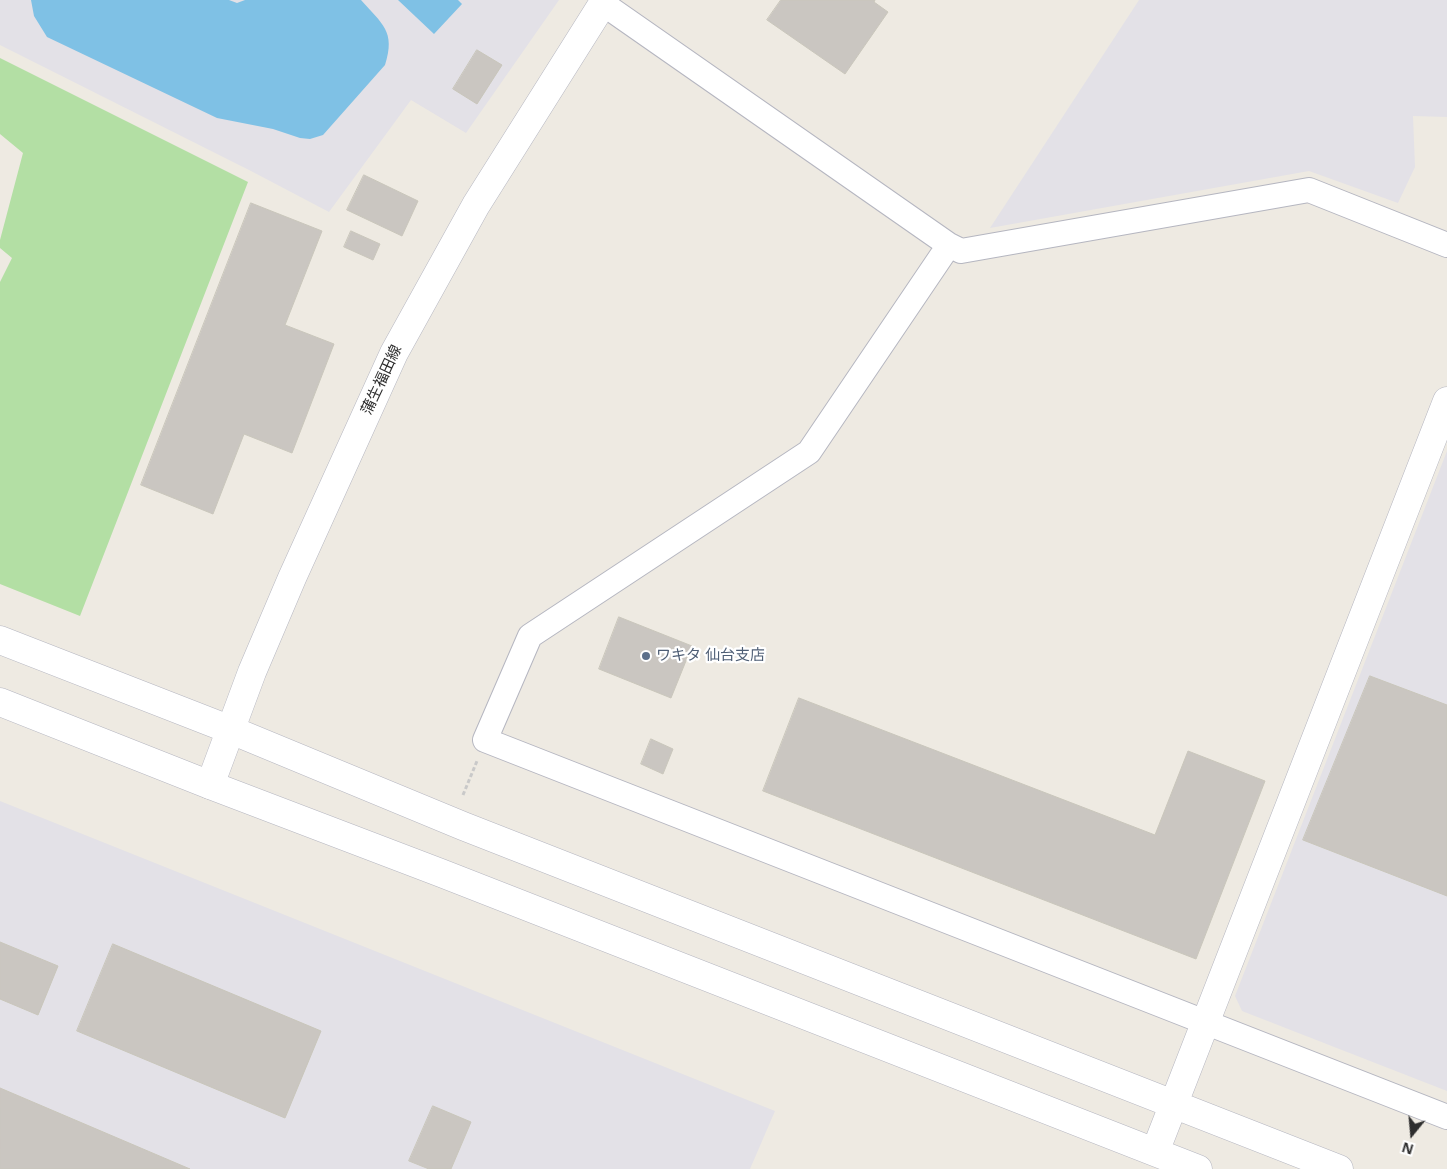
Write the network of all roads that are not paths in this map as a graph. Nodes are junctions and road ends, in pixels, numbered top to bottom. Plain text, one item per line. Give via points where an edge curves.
1 (604, 2) edge
2 (949, 245) junction
3 (1447, 245) edge
4 (1447, 401) edge
5 (0, 640) edge
6 (0, 702) edge
7 (231, 730) junction
8 (210, 785) junction
9 (1206, 1023) junction
10 (1174, 1104) junction
11 (1447, 1117) edge
12 (1155, 1152) junction
13 (1198, 1169) edge
14 (1339, 1169) edge

1 - 2 street
1 - 7 street, 蒲生福田線 via 476,205 394,352 288,587
2 - 3 street via 961,251 1309,190
2 - 9 street via 809,452 530,636 485,740
4 - 9 street
5 - 7 street
6 - 8 street
7 - 8 street, 蒲生福田線
7 - 10 street via 462,826
8 - 12 street
9 - 10 street
9 - 11 street
10 - 12 street
10 - 14 street
12 - 13 street

